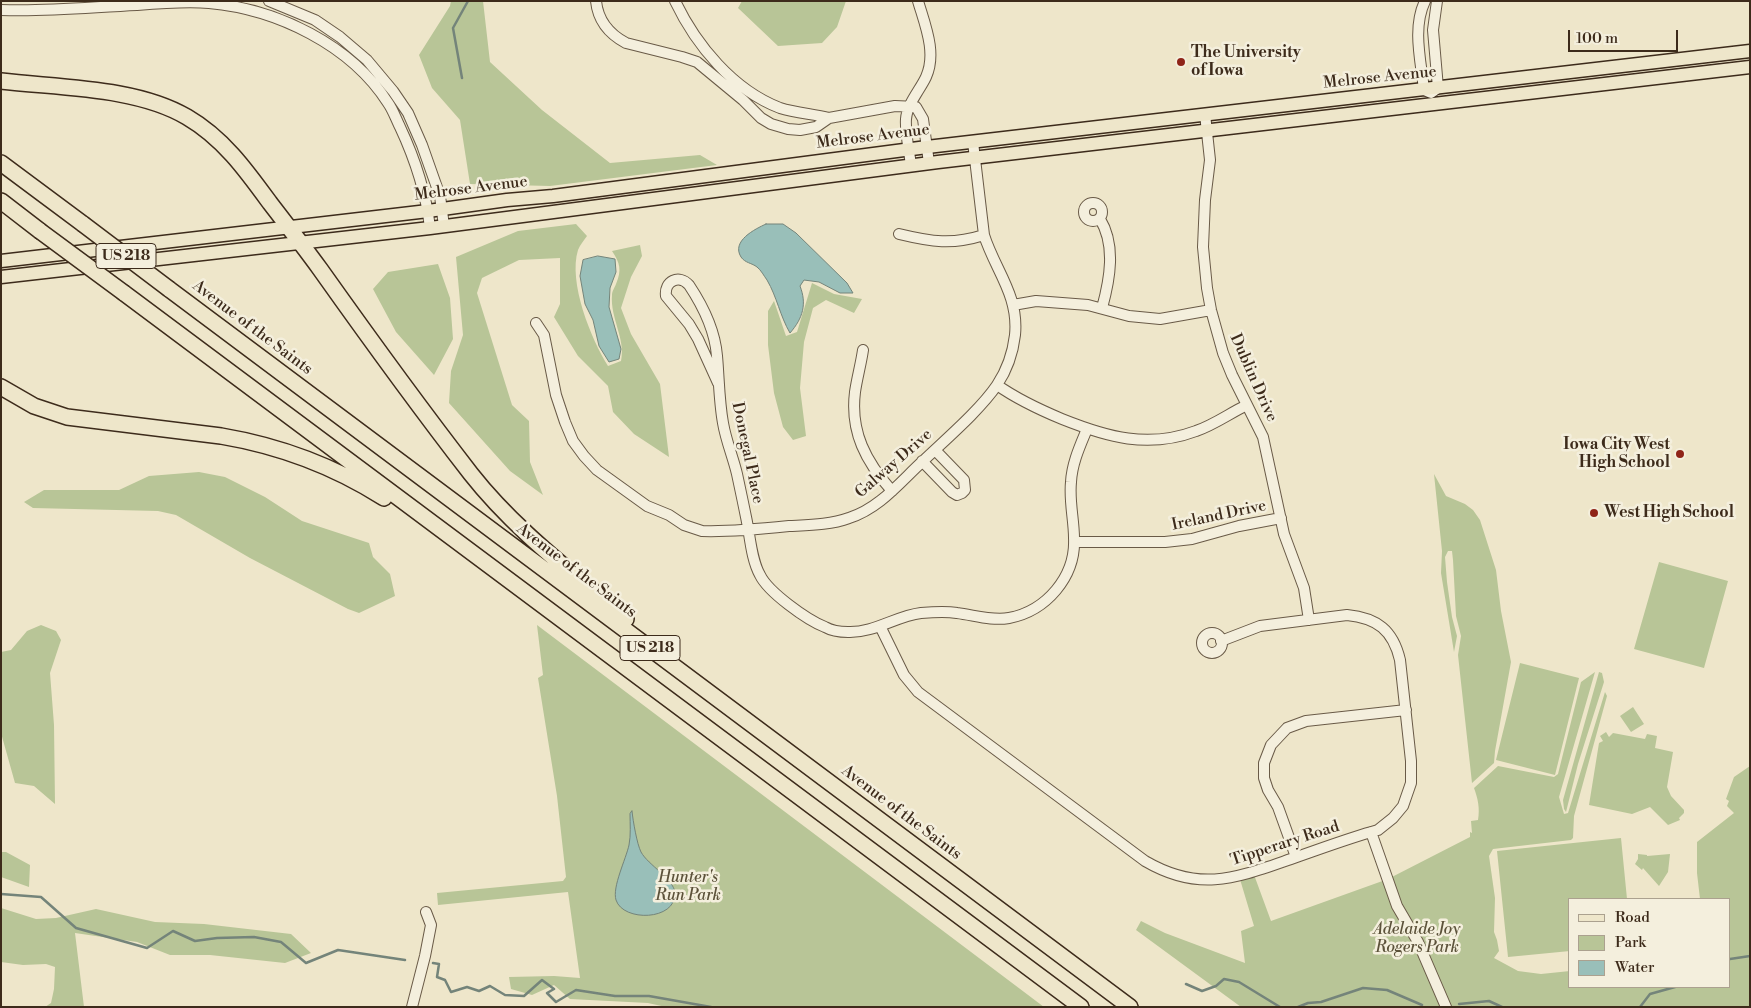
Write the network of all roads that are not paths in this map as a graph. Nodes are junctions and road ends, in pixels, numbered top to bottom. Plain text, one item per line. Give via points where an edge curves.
1 (269, 1) edge
2 (596, 1) edge
3 (675, 1) edge
4 (918, 1) edge
5 (1425, 1) edge
6 (1437, 1) edge
7 (1, 10) edge
8 (1750, 51) edge
9 (1750, 67) edge
10 (715, 69) junction
11 (1, 81) edge
12 (1438, 88) junction
13 (1424, 90) junction
14 (909, 106) junction
15 (792, 111) junction
16 (1205, 114) junction
17 (829, 118) junction
18 (788, 129) junction
19 (1207, 130) junction
20 (973, 142) junction
21 (926, 147) junction
22 (909, 149) junction
23 (975, 157) junction
24 (1, 163) edge
25 (928, 163) junction
26 (911, 165) junction
27 (1, 201) edge
28 (442, 209) junction
29 (428, 211) junction
30 (1100, 218) dead end
31 (444, 226) junction
32 (290, 227) junction
33 (430, 228) junction
34 (899, 234) dead end
35 (984, 234) junction
36 (301, 243) junction
37 (1, 261) edge
38 (1, 277) edge
39 (1013, 305) junction
40 (1102, 308) junction
41 (1211, 310) junction
42 (707, 316) junction
43 (536, 323) dead end
44 (689, 324) junction
45 (863, 350) dead end
46 (718, 383) junction
47 (997, 385) junction
48 (1, 387) edge
49 (1247, 405) junction
50 (1088, 429) junction
51 (935, 450) junction
52 (922, 461) junction
53 (892, 491) junction
54 (1281, 518) junction
55 (748, 529) junction
56 (1074, 542) junction
57 (1308, 620) junction
58 (880, 626) junction
59 (1222, 641) dead end
60 (618, 661) junction
61 (712, 694) junction
62 (1406, 710) junction
63 (1371, 832) junction
64 (1296, 857) junction
65 (426, 912) dead end
66 (412, 1007) edge
67 (1081, 1007) edge
68 (1130, 1007) edge
69 (1446, 1007) edge

1 - 28 street via 315,20 340,38 367,60 393,91 408,113 422,146
2 - 10 street via 603,24 617,39
3 - 10 street
4 - 14 street via 930,53 927,76
5 - 13 street via 1418,25
6 - 12 street via 1433,30
7 - 29 street via 209,3 240,6 269,14 305,30 345,57 369,79 388,104 413,156
8 - 12 main road, Melrose Avenue
9 - 19 main road, Melrose Avenue
10 - 15 street via 757,96
10 - 18 street via 761,118
11 - 32 highway via 128,96 153,102 185,116 232,153
12 - 13 main road, Melrose Avenue
13 - 16 main road, Melrose Avenue
14 - 17 street
14 - 21 street via 916,107 923,119
14 - 22 street via 906,118
15 - 17 street
15 - 18 street
16 - 19 street, Dublin Drive
16 - 20 main road, Melrose Avenue
17 - 18 street via 816,127
19 - 23 main road, Melrose Avenue
19 - 41 street, Dublin Drive via 1210,160 1203,247
20 - 21 main road, Melrose Avenue
20 - 23 street, Galway Drive
21 - 22 main road, Melrose Avenue
21 - 25 street
22 - 26 street
22 - 28 main road, Melrose Avenue
23 - 25 main road, Melrose Avenue
23 - 35 street, Galway Drive
24 - 61 highway, Avenue of the Saints / US 218, bridge
25 - 26 main road, Melrose Avenue
26 - 31 main road, Melrose Avenue
27 - 60 highway, US 218, bridge
28 - 29 main road, Melrose Avenue
28 - 31 street
29 - 32 main road, Melrose Avenue
29 - 33 street
30 - 40 street via 1108,236 1110,255 1110,273
31 - 33 main road, Melrose Avenue
32 - 36 highway
32 - 37 main road, Melrose Avenue
33 - 36 main road, Melrose Avenue
34 - 35 street via 948,242
35 - 39 street, Galway Drive
36 - 38 main road, Melrose Avenue
36 - 61 highway via 488,494 531,537
39 - 40 street via 1036,301
39 - 47 street, Galway Drive via 1015,333 1008,362
40 - 41 street via 1129,316 1160,319
41 - 49 street, Dublin Drive via 1223,354
42 - 44 street
42 - 44 street, Donegal Place via 686,281 675,279 667,286 666,296
42 - 46 street, Donegal Place via 717,354
43 - 55 street, Galway Drive via 544,335 565,422 573,441 597,470 647,506 669,515 684,526 711,531
44 - 46 street, Donegal Place
45 - 53 street via 855,392 857,430 870,463
46 - 55 street, Donegal Place via 725,435 737,473
47 - 50 street via 1028,404
47 - 51 street, Galway Drive
48 - 60 highway via 34,406 67,417 246,441 289,452 331,468 408,514
49 - 50 street via 1195,432 1160,440 1123,439
49 - 54 street, Dublin Drive via 1263,437
50 - 56 street, Donegal Place via 1070,483
51 - 52 street, Galway Drive
51 - 52 street via 964,480 965,490 962,493 952,492
52 - 53 street, Galway Drive
53 - 55 street, Galway Drive via 864,512 840,521
54 - 56 street, Ireland Drive via 1192,539
54 - 57 street, Dublin Drive via 1304,588
55 - 58 street, Donegal Place via 756,566 764,582 810,619 826,628 843,632 860,632
56 - 58 street, Donegal Place via 1065,578 1050,597 1020,615 996,619 954,612 919,613
57 - 59 street, Tipperary Road via 1260,626
57 - 62 street, Tipperary Road via 1361,616 1383,628 1397,646
58 - 64 street, Tipperary Road via 904,675 918,692 1156,867 1192,879 1225,879
60 - 67 highway, US 218
61 - 68 highway, Avenue of the Saints / US 218
62 - 63 street, Tipperary Road via 1412,776 1410,790 1396,814
62 - 64 street via 1306,721 1287,728 1270,745 1264,763 1264,778
63 - 64 street, Tipperary Road
63 - 69 street via 1397,906 1418,942
65 - 66 street via 431,925

